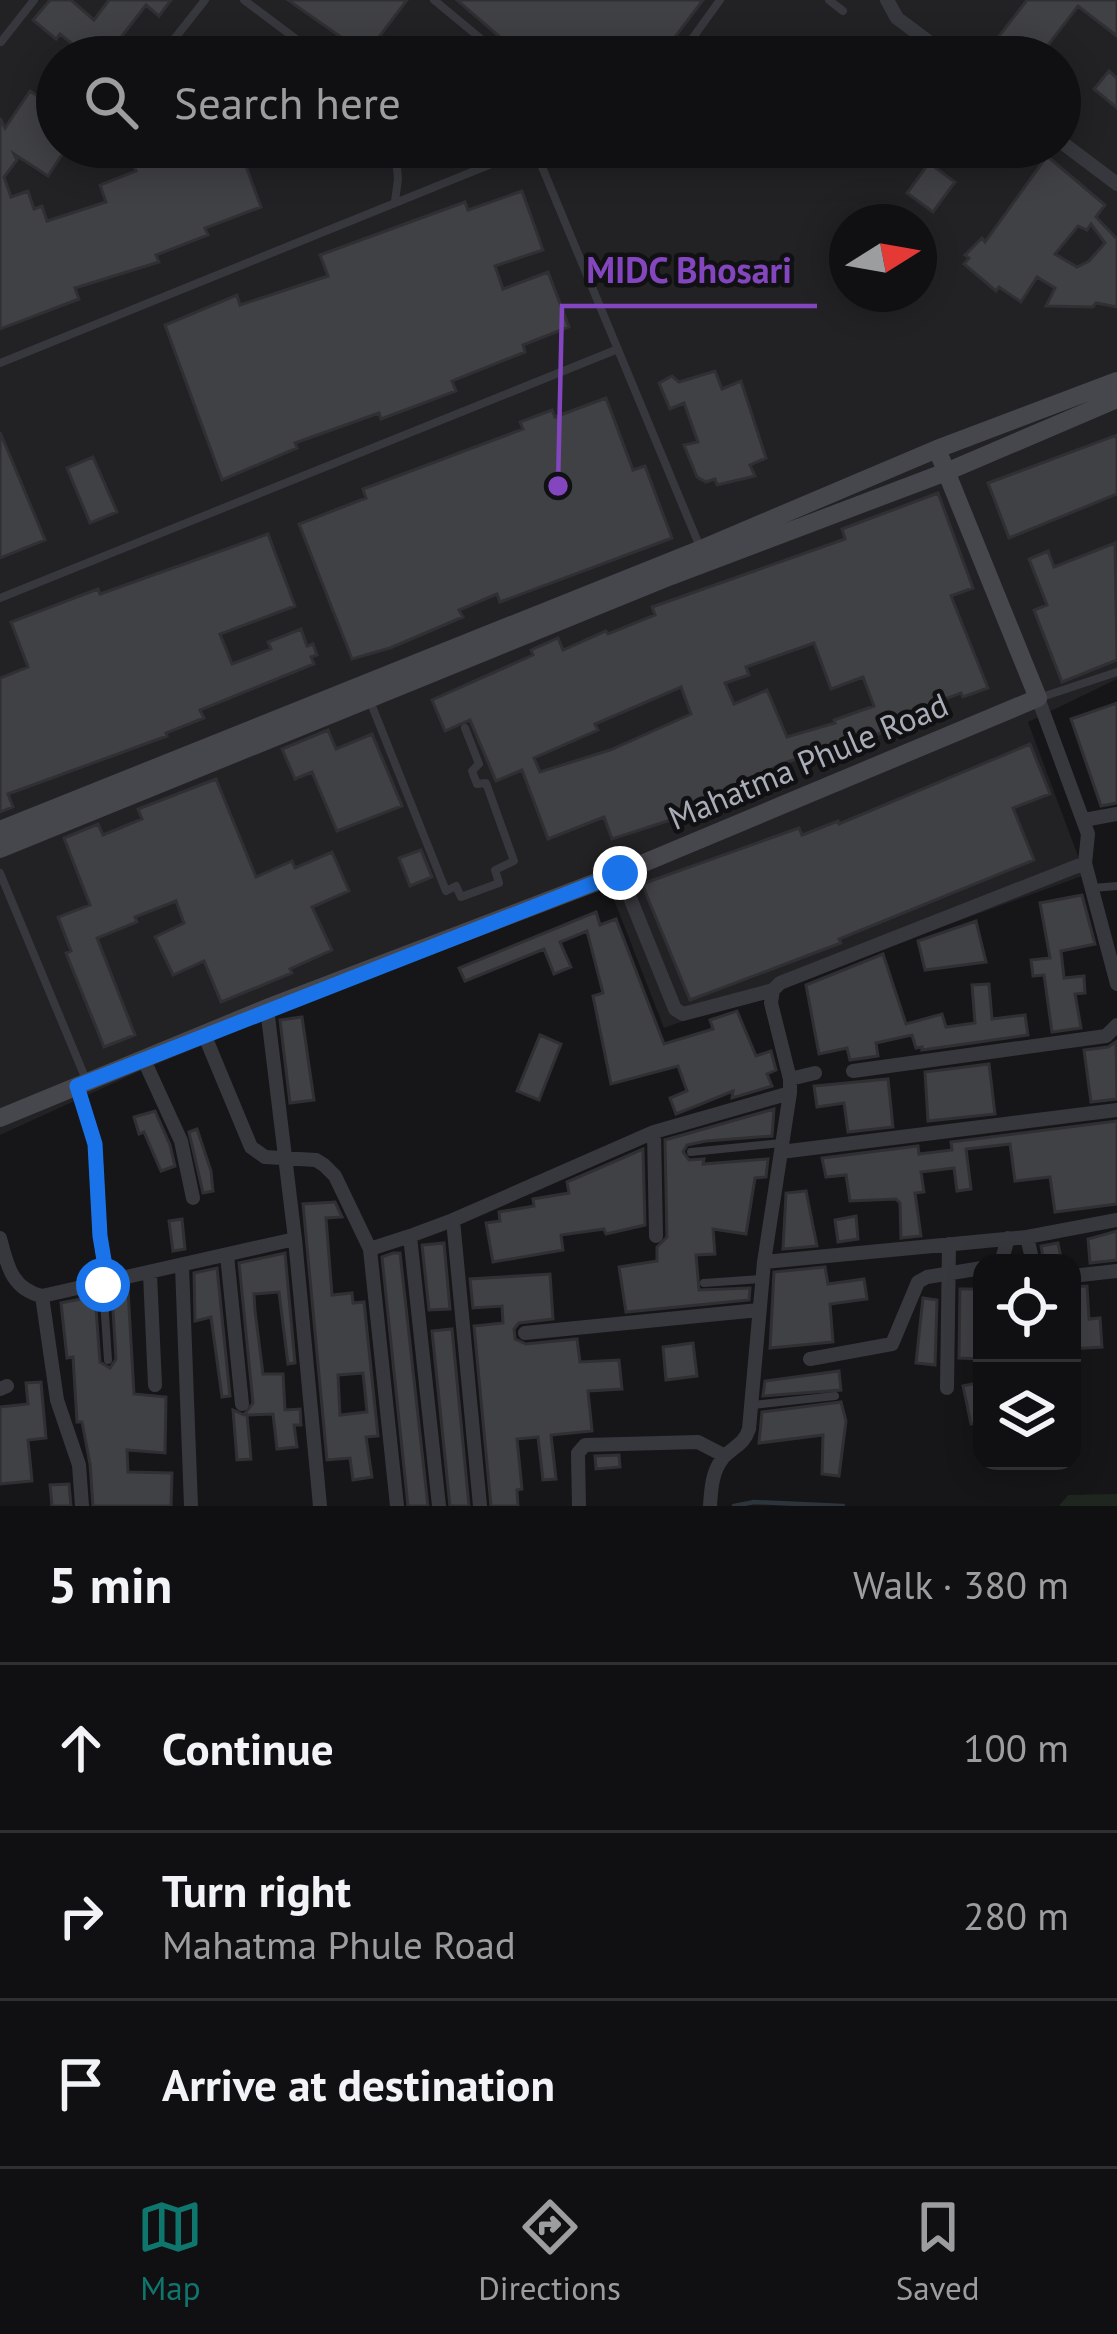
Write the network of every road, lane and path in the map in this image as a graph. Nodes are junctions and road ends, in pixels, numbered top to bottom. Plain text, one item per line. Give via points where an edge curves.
1 (34, 0) edge
2 (205, 0) edge
3 (244, 0) edge
4 (434, 0) edge
5 (720, 0) edge
6 (829, 0) edge
7 (887, 0) edge
8 (843, 11) dead end
9 (177, 36) edge
10 (292, 36) edge
11 (478, 36) edge
12 (694, 36) edge
13 (921, 36) edge
14 (1, 42) edge
15 (1081, 157) edge
16 (397, 168) edge
17 (478, 168) edge
18 (543, 168) edge
19 (1117, 184) edge
20 (394, 202) junction
21 (618, 349) junction
22 (0, 363) edge
23 (1117, 381) edge
24 (1117, 399) edge
25 (937, 449) junction
26 (946, 472) junction
27 (700, 549) junction
28 (0, 598) edge
29 (1117, 672) edge
30 (1037, 698) junction
31 (370, 700) junction
32 (465, 728) dead end
33 (219, 751) junction
34 (1117, 814) edge
35 (1084, 820) junction
36 (0, 830) edge
37 (0, 849) edge
38 (1085, 863) junction
39 (620, 873) junction
40 (0, 874) edge
41 (1117, 886) edge
42 (1092, 888) junction
43 (1117, 984) edge
44 (773, 990) junction
45 (267, 1008) junction
46 (1117, 1025) edge
47 (204, 1034) junction
48 (143, 1058) junction
49 (853, 1071) dead end
50 (815, 1073) dead end
51 (82, 1084) junction
52 (790, 1086) junction
53 (1117, 1110) edge
54 (0, 1118) edge
55 (654, 1132) junction
56 (782, 1148) junction
57 (691, 1152) dead end
58 (287, 1157) junction
59 (194, 1198) dead end
60 (453, 1220) junction
61 (1117, 1220) edge
62 (410, 1236) junction
63 (656, 1236) dead end
64 (1027, 1237) junction
65 (0, 1238) edge
66 (1008, 1238) junction
67 (295, 1239) junction
68 (949, 1244) junction
69 (370, 1249) junction
70 (1004, 1254) edge
71 (1031, 1254) edge
72 (227, 1255) junction
73 (182, 1266) junction
74 (764, 1270) junction
75 (973, 1270) edge
76 (1117, 1271) edge
77 (149, 1274) junction
78 (947, 1274) junction
79 (1081, 1275) edge
80 (704, 1283) dead end
81 (105, 1284) junction
82 (42, 1296) junction
83 (760, 1310) junction
84 (526, 1333) dead end
85 (810, 1359) dead end
86 (108, 1360) dead end
87 (155, 1385) dead end
88 (947, 1388) dead end
89 (835, 1396) dead end
90 (242, 1404) dead end
91 (752, 1405) junction
92 (724, 1456) junction
93 (82, 1506) edge
94 (191, 1506) edge
95 (320, 1506) edge
96 (397, 1506) edge
97 (440, 1506) edge
98 (480, 1506) edge
99 (579, 1506) edge
100 (710, 1506) edge

1 - 14 lane
2 - 9 lane
3 - 10 lane
4 - 11 lane
5 - 12 lane
6 - 8 lane
7 - 13 street
15 - 19 street
16 - 20 lane
17 - 20 lane
18 - 21 lane
20 - 22 lane
21 - 27 lane
21 - 28 lane
23 - 25 street
24 - 26 street
25 - 26 street
25 - 27 street
26 - 30 street
26 - 31 street
27 - 33 street
29 - 30 lane
30 - 35 street
30 - 39 street, Mahatma Phule Road
31 - 32 lane via 446,891 456,886 461,897 499,883 495,870 514,861 486,783 477,784 472,771 479,764
31 - 33 street
33 - 36 street
33 - 37 street
34 - 35 street
35 - 38 street
38 - 42 street
38 - 44 street
39 - 44 street via 675,1009 694,1013
39 - 45 street, Mahatma Phule Road
40 - 51 lane
41 - 42 lane
42 - 43 street
44 - 52 street
45 - 47 street, Mahatma Phule Road
45 - 58 street
46 - 49 street via 1106,1036
47 - 48 street, Mahatma Phule Road
47 - 58 street via 250,1147
48 - 51 street, Mahatma Phule Road
48 - 59 street via 181,1141
50 - 52 street
51 - 54 street, Mahatma Phule Road
51 - 81 street via 95,1144
52 - 55 street
52 - 56 street
53 - 56 street
55 - 60 street
55 - 63 street
56 - 57 lane
56 - 74 street
58 - 67 street
58 - 69 street via 316,1160 335,1176
60 - 62 street
60 - 98 street
61 - 64 street
62 - 69 street
62 - 97 street
64 - 66 street
64 - 71 street
65 - 82 street via 9,1272
66 - 68 street
66 - 70 street
67 - 72 street
67 - 95 street
68 - 74 street
68 - 78 street
69 - 96 street
72 - 73 street
72 - 90 street
73 - 77 street
73 - 94 street
74 - 80 lane
74 - 83 street
75 - 78 street
76 - 79 street
77 - 81 street
77 - 87 street
78 - 85 street via 918,1282 892,1344
78 - 88 street
81 - 82 street
81 - 86 lane
82 - 93 street
83 - 84 street
83 - 91 street
89 - 91 lane
91 - 92 street via 745,1442
92 - 99 street via 698,1442 585,1445 578,1453
92 - 100 street

